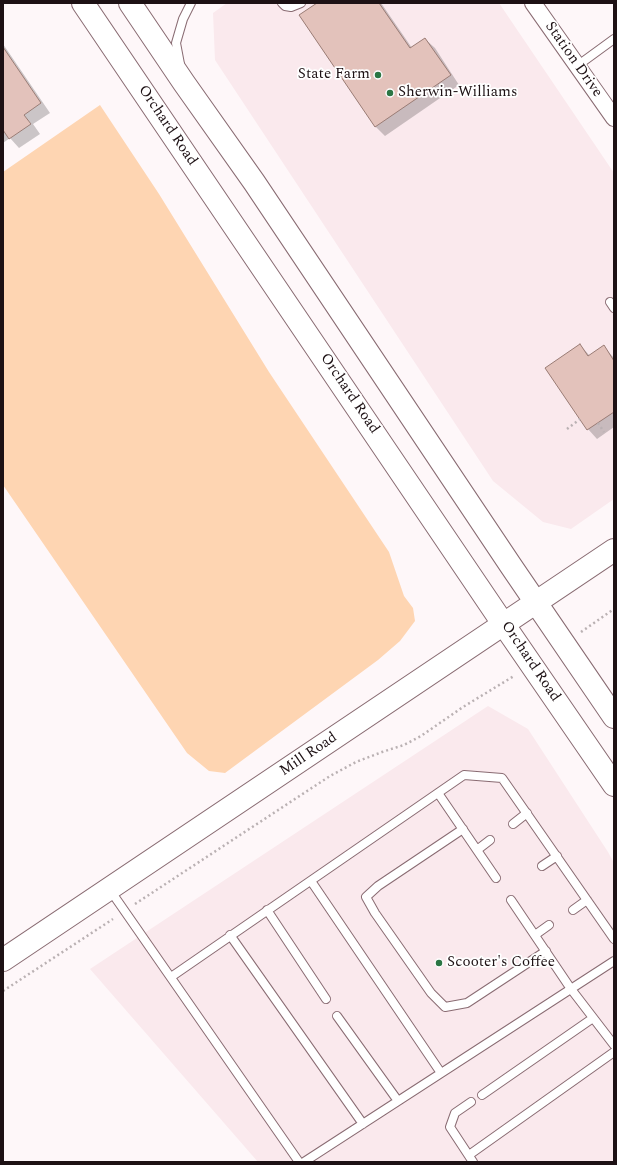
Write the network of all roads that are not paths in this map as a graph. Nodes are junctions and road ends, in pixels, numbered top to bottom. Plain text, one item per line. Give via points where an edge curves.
1 (83, 3) edge
2 (130, 3) edge
3 (191, 3) edge
4 (282, 3) edge
5 (301, 3) edge
6 (533, 3) edge
7 (614, 39) edge
8 (577, 66) junction
9 (184, 83) junction
10 (614, 118) edge
11 (614, 550) edge
12 (536, 603) junction
13 (504, 625) junction
14 (614, 716) edge
15 (614, 785) edge
16 (438, 793) junction
17 (527, 814) junction
18 (513, 824) dead end
19 (463, 829) junction
20 (490, 840) dead end
21 (477, 850) junction
22 (557, 856) junction
23 (542, 866) dead end
24 (496, 878) dead end
25 (311, 881) junction
26 (109, 889) junction
27 (511, 900) dead end
28 (587, 900) junction
29 (267, 910) junction
30 (573, 910) dead end
31 (549, 925) dead end
32 (230, 935) junction
33 (534, 935) junction
34 (614, 939) edge
35 (546, 951) junction
36 (3, 960) edge
37 (614, 961) edge
38 (171, 977) junction
39 (571, 989) junction
40 (326, 999) dead end
41 (337, 1016) dead end
42 (593, 1018) junction
43 (614, 1045) edge
44 (614, 1052) edge
45 (441, 1073) junction
46 (482, 1095) dead end
47 (398, 1101) junction
48 (472, 1102) dead end
49 (363, 1124) junction
50 (471, 1158) edge
51 (299, 1162) edge
52 (304, 1162) edge

1 - 13 main road, Orchard Road
2 - 9 main road
3 - 9 lane via 176,43
4 - 5 lane via 292,7
6 - 8 street, Station Drive
7 - 8 lane
8 - 10 street, Station Drive
9 - 12 main road
11 - 12 main road, Mill Road
12 - 13 main road, Mill Road
12 - 14 main road
13 - 15 main road, Orchard Road
13 - 26 main road, Mill Road
16 - 17 lane via 464,775 502,778
16 - 19 lane
16 - 25 lane
17 - 18 lane
17 - 22 lane
19 - 21 lane
19 - 35 lane via 378,886 366,897 375,913 431,993 444,1007 467,1003
20 - 21 lane
21 - 24 lane
22 - 23 lane
22 - 28 lane
25 - 29 lane
25 - 45 lane
26 - 36 main road, Mill Road
26 - 38 lane
27 - 33 lane
28 - 30 lane
28 - 34 lane
29 - 32 lane
29 - 40 lane
31 - 33 lane
32 - 38 lane
32 - 49 lane
33 - 35 lane
35 - 39 lane
37 - 39 lane
38 - 51 lane
39 - 42 lane
39 - 45 lane
41 - 47 lane
42 - 43 lane
42 - 46 lane
44 - 50 lane
45 - 47 lane
47 - 49 lane
48 - 50 lane via 455,1113 450,1127
49 - 52 lane

